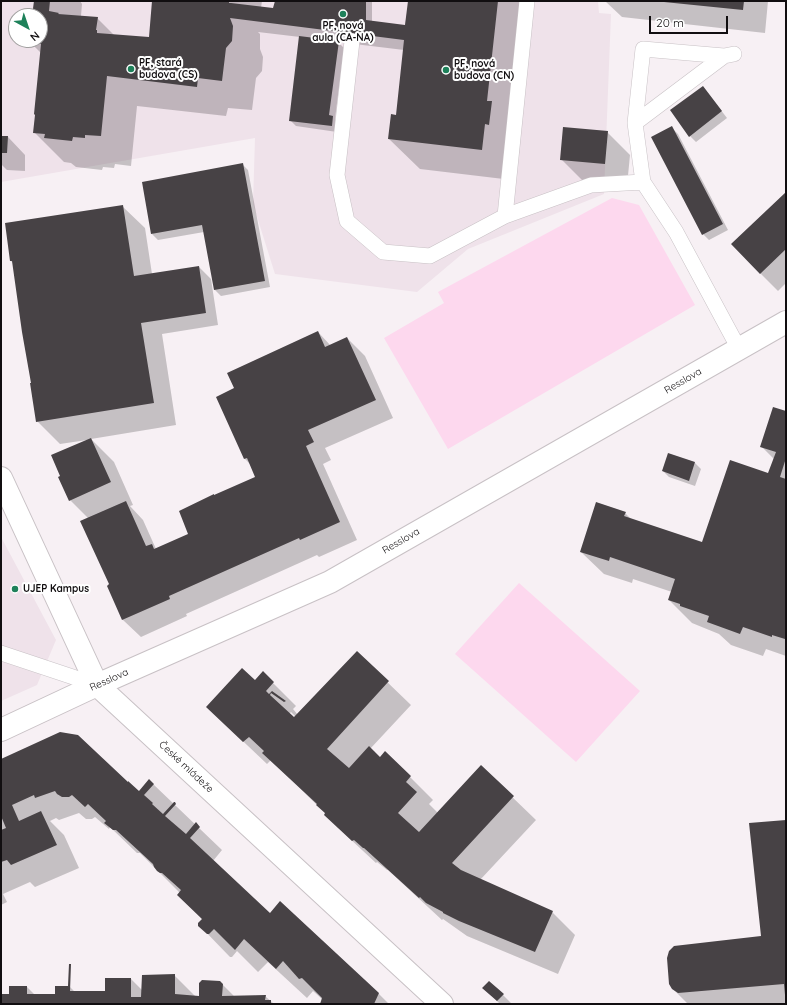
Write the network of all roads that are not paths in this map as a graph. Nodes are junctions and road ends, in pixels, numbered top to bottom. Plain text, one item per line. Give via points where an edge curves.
1 (526, 1) edge
2 (352, 41) dead end
3 (635, 123) junction
4 (643, 182) junction
5 (505, 216) junction
6 (786, 322) edge
7 (739, 349) junction
8 (1, 478) edge
9 (1, 653) edge
10 (97, 685) junction
11 (1, 730) edge
12 (442, 1004) edge

1 - 5 lane
2 - 5 lane via 337,175 347,221 383,252 430,256
3 - 3 lane via 643,49 729,55
3 - 4 lane
4 - 5 lane via 591,185
4 - 7 lane via 676,232
6 - 7 street, Resslova
7 - 10 street, Resslova via 330,582
8 - 10 street, České mládeže
9 - 10 lane
10 - 11 street, Resslova
10 - 12 street, České mládeže

